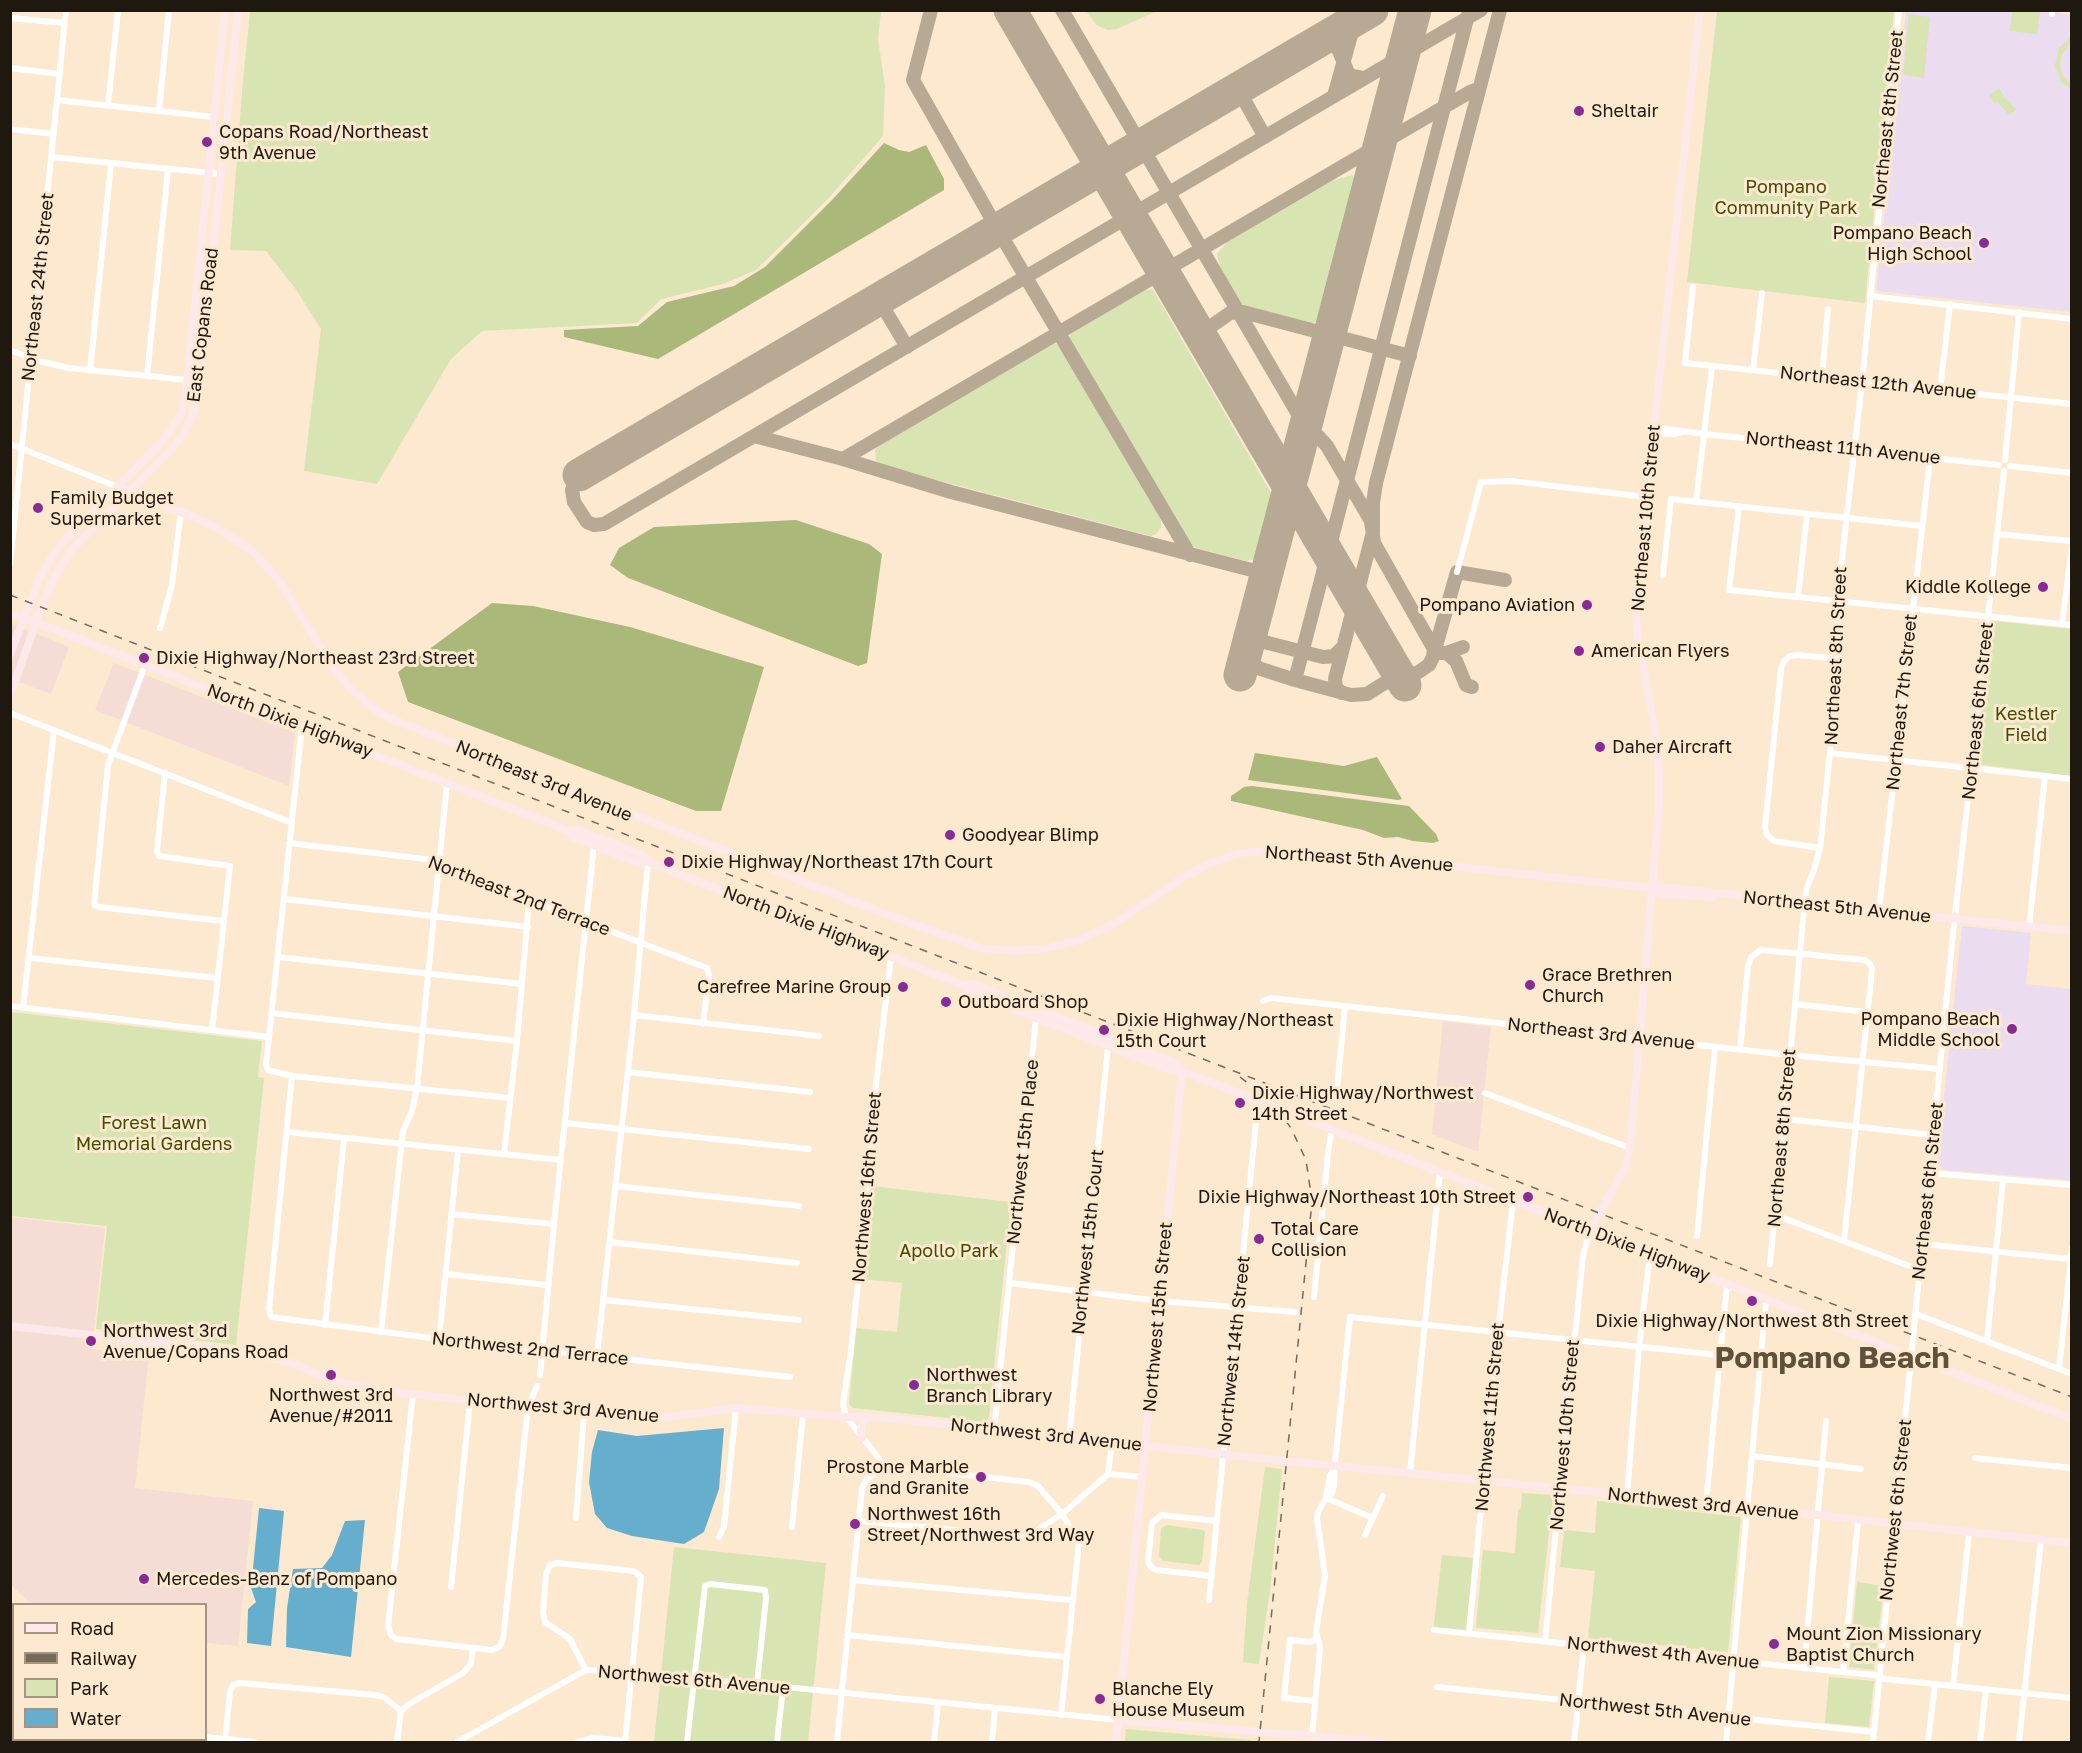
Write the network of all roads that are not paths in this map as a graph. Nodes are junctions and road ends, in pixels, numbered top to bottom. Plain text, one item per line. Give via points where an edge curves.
1 (66, 10) edge
2 (118, 10) edge
3 (169, 10) edge
4 (225, 10) edge
5 (238, 10) edge
6 (1700, 10) edge
7 (1899, 10) edge
8 (10, 18) edge
9 (65, 23) junction
10 (10, 68) edge
11 (60, 74) junction
12 (57, 100) junction
13 (108, 105) junction
14 (159, 110) junction
15 (214, 117) junction
16 (10, 129) edge
17 (54, 134) junction
18 (51, 156) junction
19 (111, 163) junction
20 (168, 170) junction
21 (208, 173) junction
22 (221, 174) junction
23 (1693, 287) dead end
24 (1762, 293) dead end
25 (1870, 296) junction
26 (1950, 304) junction
27 (1828, 309) dead end
28 (2019, 312) junction
29 (2072, 319) edge
30 (10, 350) edge
31 (31, 358) junction
32 (1712, 366) junction
33 (1753, 370) junction
34 (90, 371) junction
35 (147, 376) junction
36 (1821, 377) junction
37 (188, 380) junction
38 (1862, 381) junction
39 (1940, 390) junction
40 (2011, 397) junction
41 (2072, 404) edge
42 (1654, 430) junction
43 (1704, 434) junction
44 (10, 444) edge
45 (22, 448) junction
46 (1854, 450) junction
47 (1930, 458) junction
48 (2005, 460) junction
49 (1999, 465) junction
50 (2010, 466) junction
51 (2004, 471) junction
52 (2072, 473) edge
53 (118, 486) junction
54 (130, 491) junction
55 (1646, 497) junction
56 (1696, 502) junction
57 (1739, 507) junction
58 (181, 511) junction
59 (1806, 514) junction
60 (1847, 518) junction
61 (1922, 526) junction
62 (12, 533) edge
63 (1997, 534) junction
64 (2072, 541) edge
65 (2072, 547) edge
66 (10, 564) edge
67 (1457, 572) dead end
68 (1663, 575) dead end
69 (1798, 597) junction
70 (1837, 601) junction
71 (1912, 609) junction
72 (10, 612) edge
73 (1988, 616) junction
74 (24, 617) junction
75 (36, 622) junction
76 (2062, 624) junction
77 (2072, 625) edge
78 (160, 628) dead end
79 (10, 654) edge
80 (1840, 659) junction
81 (145, 664) junction
82 (10, 696) edge
83 (10, 713) edge
84 (302, 726) junction
85 (54, 730) junction
86 (112, 753) junction
87 (1830, 753) junction
88 (1896, 760) junction
89 (1971, 768) junction
90 (165, 773) junction
91 (2045, 776) junction
92 (2072, 779) edge
93 (447, 783) junction
94 (292, 823) junction
95 (569, 831) junction
96 (290, 843) junction
97 (594, 845) junction
98 (1820, 848) junction
99 (439, 862) junction
100 (648, 862) junction
101 (1652, 888) junction
102 (284, 899) junction
103 (530, 900) junction
104 (1804, 903) junction
105 (1879, 911) junction
106 (433, 917) junction
107 (1954, 919) junction
108 (223, 921) junction
109 (586, 921) junction
110 (528, 927) junction
111 (2029, 927) junction
112 (2072, 931) edge
113 (640, 943) junction
114 (981, 948) joint
115 (1800, 954) junction
116 (278, 957) junction
117 (891, 957) junction
118 (30, 958) junction
119 (428, 973) junction
120 (217, 978) junction
121 (522, 984) junction
122 (963, 985) junction
123 (1263, 1001) dead end
124 (1795, 1004) junction
125 (10, 1006) edge
126 (1345, 1006) junction
127 (23, 1008) junction
128 (1867, 1012) junction
129 (272, 1013) junction
130 (634, 1015) junction
131 (1036, 1018) junction
132 (703, 1024) junction
133 (212, 1030) junction
134 (422, 1030) junction
135 (819, 1036) dead end
136 (269, 1037) junction
137 (1640, 1037) junction
138 (517, 1041) junction
139 (1108, 1046) junction
140 (1715, 1047) junction
141 (1740, 1049) junction
142 (1790, 1055) junction
143 (1862, 1062) junction
144 (1940, 1070) junction
145 (1182, 1071) junction
146 (628, 1072) junction
147 (292, 1076) junction
148 (417, 1088) junction
149 (1337, 1089) dead end
150 (810, 1092) dead end
151 (1485, 1093) dead end
152 (510, 1098) junction
153 (1258, 1101) junction
154 (1785, 1119) junction
155 (565, 1123) junction
156 (1855, 1127) junction
157 (622, 1129) junction
158 (1332, 1130) junction
159 (288, 1132) junction
160 (1933, 1135) junction
161 (344, 1138) junction
162 (402, 1143) junction
163 (1630, 1148) junction
164 (810, 1149) dead end
165 (458, 1150) junction
166 (504, 1154) junction
167 (561, 1160) junction
168 (1440, 1172) junction
169 (1930, 1173) junction
170 (2003, 1180) junction
171 (2072, 1185) edge
172 (616, 1186) junction
173 (1513, 1201) junction
174 (799, 1206) dead end
175 (452, 1214) junction
176 (1775, 1215) junction
177 (554, 1224) junction
178 (1590, 1230) junction
179 (1697, 1236) dead end
180 (1844, 1240) junction
181 (610, 1242) junction
182 (1923, 1244) junction
183 (2072, 1248) edge
184 (1996, 1252) junction
185 (1650, 1254) junction
186 (2070, 1259) edge
187 (797, 1263) dead end
188 (1770, 1264) dead end
189 (1920, 1270) junction
190 (446, 1274) junction
191 (1010, 1283) junction
192 (1726, 1284) junction
193 (547, 1285) junction
194 (1083, 1293) junction
195 (1314, 1297) dead end
196 (603, 1300) junction
197 (1766, 1300) junction
198 (1160, 1301) junction
199 (1239, 1308) junction
200 (1295, 1312) dead end
201 (1916, 1314) junction
202 (2064, 1319) junction
203 (799, 1320) dead end
204 (2072, 1322) edge
205 (325, 1325) junction
206 (1424, 1325) junction
207 (10, 1326) edge
208 (381, 1332) junction
209 (1497, 1333) junction
210 (438, 1339) junction
211 (1574, 1340) junction
212 (1987, 1341) junction
213 (1639, 1347) junction
214 (542, 1350) junction
215 (1719, 1355) junction
216 (597, 1356) junction
217 (1911, 1356) junction
218 (2059, 1369) junction
219 (540, 1374) dead end
220 (2072, 1374) edge
221 (789, 1377) dead end
222 (537, 1386) dead end
223 (413, 1394) junction
224 (470, 1401) junction
225 (528, 1407) junction
226 (736, 1408) junction
227 (584, 1413) junction
228 (803, 1414) junction
229 (846, 1417) junction
230 (867, 1417) junction
231 (2072, 1419) edge
232 (1826, 1421) dead end
233 (994, 1430) junction
234 (862, 1438) junction
235 (1069, 1438) junction
236 (1112, 1442) junction
237 (1146, 1446) junction
238 (1224, 1455) junction
239 (1752, 1456) junction
240 (1975, 1458) dead end
241 (1822, 1465) junction
242 (885, 1466) junction
243 (1335, 1466) junction
244 (2072, 1468) edge
245 (1861, 1469) dead end
246 (1410, 1473) junction
247 (1108, 1474) junction
248 (1143, 1477) junction
249 (1485, 1480) junction
250 (1560, 1488) junction
251 (1626, 1495) junction
252 (1383, 1496) dead end
253 (1326, 1498) junction
254 (1706, 1503) junction
255 (1747, 1508) junction
256 (1062, 1514) junction
257 (1819, 1517) junction
258 (576, 1518) dead end
259 (1373, 1518) junction
260 (860, 1521) junction
261 (1217, 1521) junction
262 (1858, 1521) junction
263 (1895, 1525) junction
264 (792, 1527) dead end
265 (1968, 1533) junction
266 (1365, 1535) dead end
267 (719, 1537) dead end
268 (2041, 1540) junction
269 (2072, 1543) edge
270 (1212, 1575) junction
271 (852, 1580) junction
272 (451, 1587) dead end
273 (1072, 1600) junction
274 (1209, 1600) dead end
275 (1434, 1630) dead end
276 (1469, 1633) junction
277 (847, 1635) junction
278 (1316, 1638) junction
279 (1545, 1641) junction
280 (1584, 1645) junction
281 (473, 1648) junction
282 (1067, 1657) junction
283 (1734, 1661) junction
284 (1804, 1668) junction
285 (586, 1671) junction
286 (633, 1672) junction
287 (1844, 1672) junction
288 (1879, 1677) junction
289 (694, 1678) junction
290 (757, 1684) junction
291 (1935, 1684) junction
292 (1953, 1686) junction
293 (1437, 1687) dead end
294 (783, 1688) junction
295 (1986, 1689) junction
296 (842, 1692) junction
297 (2024, 1693) junction
298 (2072, 1698) edge
299 (1316, 1701) junction
300 (938, 1702) junction
301 (1578, 1702) junction
302 (995, 1708) junction
303 (401, 1711) junction
304 (1061, 1715) junction
305 (1728, 1718) junction
306 (1119, 1720) junction
307 (1874, 1732) junction
308 (207, 1737) edge
309 (1312, 1737) junction
310 (225, 1741) edge
311 (625, 1742) edge
312 (254, 1743) edge
313 (397, 1743) edge
314 (457, 1743) edge
315 (578, 1743) edge
316 (687, 1743) edge
317 (777, 1743) edge
318 (837, 1743) edge
319 (934, 1743) edge
320 (992, 1743) edge
321 (1116, 1743) edge
322 (1381, 1743) edge
323 (1575, 1743) edge
324 (1726, 1743) edge
325 (1873, 1743) edge
326 (1928, 1743) edge
327 (1980, 1743) edge
328 (2019, 1743) edge

1 - 9 street, Northeast 24th Street
2 - 13 street
3 - 14 street
4 - 15 street, East Copans Road
5 - 22 street, East Copans Road
6 - 42 street, Northeast 10th Street
7 - 25 street, Northeast 8th Street
8 - 9 street
9 - 11 street, Northeast 24th Street
10 - 11 street
11 - 12 street, Northeast 24th Street
12 - 13 street
12 - 17 street, Northeast 24th Street
13 - 14 street
14 - 15 street
15 - 21 street, East Copans Road
16 - 17 street
17 - 18 street, Northeast 24th Street
18 - 19 street
18 - 31 street, Northeast 24th Street
19 - 20 street
19 - 34 street
20 - 21 street
20 - 35 street
21 - 22 street
21 - 37 street, East Copans Road
22 - 54 street, East Copans Road via 198,396 184,434
23 - 32 street, Northeast 12th Avenue via 1685,363
24 - 33 street
25 - 26 street
25 - 38 street, Northeast 8th Street
26 - 28 street
26 - 39 street
27 - 36 street
28 - 29 street
28 - 40 street
30 - 31 street
31 - 34 street
31 - 45 street, Northeast 24th Street
32 - 33 street, Northeast 12th Avenue
32 - 43 street
33 - 36 street, Northeast 12th Avenue
34 - 35 street
35 - 37 street
36 - 38 street, Northeast 12th Avenue
37 - 53 street, East Copans Road via 181,415 174,428
38 - 39 street, Northeast 12th Avenue
38 - 46 street, Northeast 8th Street
39 - 40 street, Northeast 12th Avenue
40 - 41 street, Northeast 12th Avenue
40 - 48 street
42 - 43 street, Northeast 11th Avenue
42 - 55 street, Northeast 10th Street
43 - 46 street, Northeast 11th Avenue
43 - 56 street
44 - 45 street
45 - 53 street
45 - 62 street, Northeast 24th Street
46 - 47 street, Northeast 11th Avenue
46 - 60 street, Northeast 8th Street
47 - 49 street, Northeast 11th Avenue
47 - 61 street, Northeast 7th Street
48 - 49 street
48 - 50 street
49 - 51 street
50 - 51 street
50 - 52 street
51 - 63 street, Northeast 6th Street
53 - 54 street
53 - 74 street, East Copans Road via 50,560
54 - 58 street
54 - 75 street, East Copans Road via 72,550 51,584
55 - 67 street via 1512,481 1481,482
55 - 101 street, Northeast 10th Street via 1636,589 1637,634 1659,771
56 - 57 street
56 - 68 street via 1671,499
57 - 59 street
57 - 69 street via 1729,590
58 - 78 street via 172,585
58 - 114 street, Northeast 3rd Avenue via 250,549 278,579 336,672 375,710 880,912
59 - 60 street
59 - 69 street
60 - 61 street
60 - 70 street, Northeast 8th Street
61 - 71 street, Northeast 7th Street
62 - 66 street, Northeast 24th Street
63 - 64 street
63 - 73 street, Northeast 6th Street
65 - 76 street
69 - 70 street
70 - 71 street
70 - 80 street, Northeast 8th Street
71 - 73 street
71 - 88 street, Northeast 7th Street
72 - 74 street, North Dixie Highway
73 - 76 street
73 - 89 street, Northeast 6th Street
74 - 75 street, North Dixie Highway
74 - 79 street
75 - 81 street, North Dixie Highway
75 - 82 street
76 - 77 street
80 - 87 street, Northeast 8th Street
80 - 98 street via 1797,655 1784,661 1776,714 1767,835 1780,844
81 - 84 street, North Dixie Highway
81 - 86 street
83 - 85 street
84 - 93 street, North Dixie Highway
84 - 94 street
85 - 86 street
85 - 118 street
86 - 90 street
86 - 108 street via 94,905
87 - 88 street
87 - 98 street, Northeast 8th Street
88 - 89 street
88 - 105 street, Northeast 7th Street
89 - 91 street
89 - 107 street, Northeast 6th Street
90 - 94 street
90 - 108 street via 157,851 159,856 230,866
91 - 92 street
91 - 111 street
93 - 95 street, North Dixie Highway
93 - 99 street
94 - 96 street
95 - 97 street, North Dixie Highway via 573,837
95 - 100 street, North Dixie Highway via 576,829 643,855
96 - 99 street, Northeast 2nd Terrace
96 - 102 street
97 - 100 street, North Dixie Highway via 639,863
97 - 109 street
98 - 104 street, Northeast 8th Street
99 - 103 street, Northeast 2nd Terrace
99 - 106 street
100 - 113 street
100 - 117 street, North Dixie Highway
101 - 104 street, Northeast 5th Avenue
101 - 114 street, Northeast 5th Avenue via 1372,858 1258,851 1211,863 1082,939 1049,948
101 - 137 street, Northeast 10th Street
102 - 106 street
102 - 116 street
103 - 109 street, Northeast 2nd Terrace
103 - 110 street
104 - 105 street, Northeast 5th Avenue
104 - 115 street, Northeast 8th Street
105 - 107 street, Northeast 5th Avenue
106 - 110 street
106 - 119 street
107 - 111 street, Northeast 5th Avenue
107 - 144 street, Northeast 6th Street
108 - 120 street
109 - 113 street, Northeast 2nd Terrace
109 - 155 street
110 - 121 street
111 - 112 street, Northeast 5th Avenue
113 - 130 street
113 - 132 street, Northeast 2nd Terrace via 707,968
115 - 124 street, Northeast 8th Street
115 - 128 street via 1864,960 1870,964
115 - 141 street via 1761,950 1751,957
116 - 119 street
116 - 129 street
117 - 122 street, North Dixie Highway
117 - 229 street, Northwest 16th Street via 843,1404
118 - 120 street
118 - 127 street
119 - 121 street
119 - 134 street
120 - 133 street
121 - 138 street
122 - 131 street, North Dixie Highway via 970,992
122 - 145 street, North Dixie Highway via 973,984 1172,1062
123 - 126 street, Northeast 3rd Avenue via 1272,998
124 - 128 street
124 - 142 street, Northeast 8th Street
125 - 127 street
126 - 137 street, Northeast 3rd Avenue
126 - 149 street
127 - 133 street
128 - 143 street
129 - 134 street
129 - 136 street
130 - 132 street
130 - 146 street
131 - 139 street, North Dixie Highway
131 - 191 street, Northwest 15th Place
132 - 135 street
133 - 136 street
134 - 138 street
134 - 148 street
136 - 147 street via 268,1070
137 - 140 street, Northeast 3rd Avenue
137 - 163 street, Northeast 10th Street
138 - 152 street
139 - 145 street, North Dixie Highway
139 - 194 street, Northwest 15th Court
140 - 141 street, Northeast 3rd Avenue
140 - 179 street
141 - 142 street, Northeast 3rd Avenue
142 - 143 street, Northeast 3rd Avenue
142 - 154 street, Northeast 8th Street
143 - 144 street, Northeast 3rd Avenue
143 - 156 street
144 - 160 street, Northeast 6th Street
145 - 153 street, North Dixie Highway
145 - 198 street, Northwest 15th Street
146 - 150 street
146 - 157 street
147 - 148 street
147 - 159 street
148 - 152 street
148 - 162 street
151 - 163 street
152 - 166 street
153 - 158 street, North Dixie Highway
153 - 199 street, Northwest 14th Street
154 - 156 street
154 - 176 street, Northeast 8th Street
155 - 157 street
155 - 167 street
156 - 160 street
156 - 180 street
157 - 164 street
157 - 172 street
158 - 168 street, North Dixie Highway
158 - 195 street
159 - 161 street
159 - 205 street, Northwest 2nd Terrace via 269,1309 271,1317
160 - 169 street, Northeast 6th Street
161 - 162 street
161 - 205 street
162 - 165 street
162 - 208 street
163 - 178 street, Northeast 10th Street via 1624,1170
165 - 166 street
165 - 175 street
166 - 167 street
167 - 177 street
168 - 173 street, North Dixie Highway
168 - 206 street
169 - 170 street
169 - 182 street, Northeast 6th Street
170 - 171 street
170 - 184 street
172 - 174 street
172 - 181 street
173 - 178 street, North Dixie Highway
173 - 209 street, Northwest 11th Street
175 - 177 street
175 - 190 street
176 - 180 street
176 - 188 street, Northeast 8th Street
177 - 193 street
178 - 185 street, North Dixie Highway
178 - 211 street, Northwest 10th Street via 1583,1256
180 - 189 street
181 - 187 street
181 - 196 street
182 - 184 street
182 - 189 street, Northeast 6th Street
183 - 186 street
184 - 186 street
184 - 212 street
185 - 192 street, North Dixie Highway
185 - 213 street
186 - 202 street
189 - 201 street, Northeast 6th Street
190 - 193 street
190 - 210 street
191 - 194 street
191 - 233 street, Northwest 15th Place
192 - 197 street, North Dixie Highway
192 - 215 street
193 - 214 street
194 - 198 street
194 - 235 street, Northwest 15th Court
196 - 203 street
196 - 216 street
197 - 217 street, North Dixie Highway
197 - 239 street
198 - 199 street
198 - 237 street, Northwest 15th Street
199 - 200 street
199 - 238 street, Northwest 14th Street
201 - 212 street
201 - 217 street, Northwest 6th Street
202 - 204 street
202 - 218 street
205 - 208 street, Northwest 2nd Terrace
206 - 209 street
206 - 243 street via 1350,1317
206 - 246 street
207 - 223 street, Northwest 3rd Avenue via 247,1353 286,1361 336,1381
208 - 210 street, Northwest 2nd Terrace
209 - 211 street
209 - 249 street, Northwest 11th Street
210 - 214 street, Northwest 2nd Terrace
211 - 213 street
211 - 250 street, Northwest 10th Street
212 - 218 street
213 - 215 street
213 - 251 street
214 - 216 street, Northwest 2nd Terrace
214 - 219 street
215 - 254 street
216 - 221 street, Northwest 2nd Terrace
217 - 231 street, North Dixie Highway
217 - 263 street, Northwest 6th Street
218 - 220 street
222 - 225 street
223 - 224 street, Northwest 3rd Avenue
223 - 281 street via 388,1626 396,1639
224 - 225 street, Northwest 3rd Avenue
224 - 272 street
225 - 227 street, Northwest 3rd Avenue
225 - 281 street via 503,1640 492,1650
226 - 227 street, Northwest 3rd Avenue via 651,1419
226 - 228 street, Northwest 3rd Avenue
226 - 267 street via 724,1527
227 - 258 street
228 - 229 street, Northwest 3rd Avenue
228 - 264 street
229 - 230 street, Northwest 3rd Avenue
229 - 234 street
230 - 233 street, Northwest 3rd Avenue
230 - 234 street via 861,1426
232 - 241 street
233 - 235 street, Northwest 3rd Avenue
234 - 242 street
235 - 236 street, Northwest 3rd Avenue
236 - 237 street, Northwest 3rd Avenue
236 - 247 street
237 - 238 street, Northwest 3rd Avenue
237 - 248 street, Northwest 15th Street
238 - 243 street, Northwest 3rd Avenue
238 - 261 street, Northwest 14th Street
239 - 241 street
239 - 255 street
240 - 244 street
241 - 245 street
241 - 257 street
242 - 256 street via 1029,1482 1038,1486
242 - 260 street via 867,1479 862,1488
243 - 246 street, Northwest 3rd Avenue
243 - 253 street via 1334,1486
246 - 249 street, Northwest 3rd Avenue
247 - 248 street
247 - 256 street
248 - 306 street, Northwest 15th Street
249 - 250 street, Northwest 3rd Avenue
249 - 276 street, Northwest 11th Street
250 - 251 street, Northwest 3rd Avenue
250 - 279 street, Northwest 10th Street
251 - 254 street, Northwest 3rd Avenue
252 - 259 street
253 - 259 street
253 - 278 street via 1317,1518 1325,1575
254 - 255 street, Northwest 3rd Avenue
255 - 257 street, Northwest 3rd Avenue
255 - 283 street
256 - 260 street via 1027,1537
256 - 273 street via 1079,1542
257 - 262 street, Northwest 3rd Avenue
257 - 284 street
259 - 266 street
260 - 271 street
261 - 270 street, Northwest 14th Street
261 - 270 street via 1156,1517 1148,1561 1156,1570
262 - 263 street, Northwest 3rd Avenue
262 - 287 street
263 - 265 street, Northwest 3rd Avenue
263 - 288 street, Northwest 6th Street
265 - 268 street, Northwest 3rd Avenue
265 - 292 street
268 - 269 street, Northwest 3rd Avenue
268 - 297 street
270 - 274 street, Northwest 14th Street
271 - 273 street
271 - 277 street
273 - 282 street
275 - 276 street, Northwest 4th Avenue
276 - 279 street, Northwest 4th Avenue
277 - 282 street
277 - 296 street
278 - 299 street via 1320,1647
278 - 299 street via 1311,1642 1290,1640 1284,1698
279 - 280 street, Northwest 4th Avenue
280 - 283 street, Northwest 4th Avenue
280 - 301 street
281 - 303 street via 468,1669
282 - 304 street
283 - 284 street, Northwest 4th Avenue
283 - 305 street
284 - 287 street, Northwest 4th Avenue
285 - 286 street, Northwest 6th Avenue
285 - 286 street via 570,1639 545,1622 545,1583 550,1565 634,1571 641,1577
285 - 314 street, Northwest 6th Avenue
286 - 289 street, Northwest 6th Avenue
286 - 311 street
287 - 288 street, Northwest 4th Avenue
288 - 291 street, Northwest 4th Avenue
288 - 307 street, Northwest 6th Street
289 - 290 street, Northwest 6th Avenue
289 - 290 street via 705,1586 710,1584 765,1590
289 - 316 street
290 - 294 street, Northwest 6th Avenue
291 - 292 street, Northwest 4th Avenue
291 - 326 street
292 - 295 street, Northwest 4th Avenue
293 - 301 street, Northwest 5th Avenue
294 - 296 street, Northwest 6th Avenue
294 - 317 street
295 - 297 street, Northwest 4th Avenue
295 - 327 street
296 - 300 street, Northwest 6th Avenue
296 - 318 street
297 - 298 street, Northwest 4th Avenue
297 - 328 street
299 - 309 street
300 - 302 street
300 - 319 street
301 - 305 street, Northwest 5th Avenue
301 - 323 street
302 - 304 street
302 - 320 street
303 - 310 street via 384,1697 375,1695 240,1683 230,1691
303 - 313 street
304 - 306 street
305 - 307 street, Northwest 5th Avenue
305 - 324 street
306 - 309 street
306 - 321 street, Northwest 15th Street
307 - 325 street, Northwest 6th Street
308 - 310 street
309 - 322 street
310 - 312 street
311 - 315 street via 594,1738

